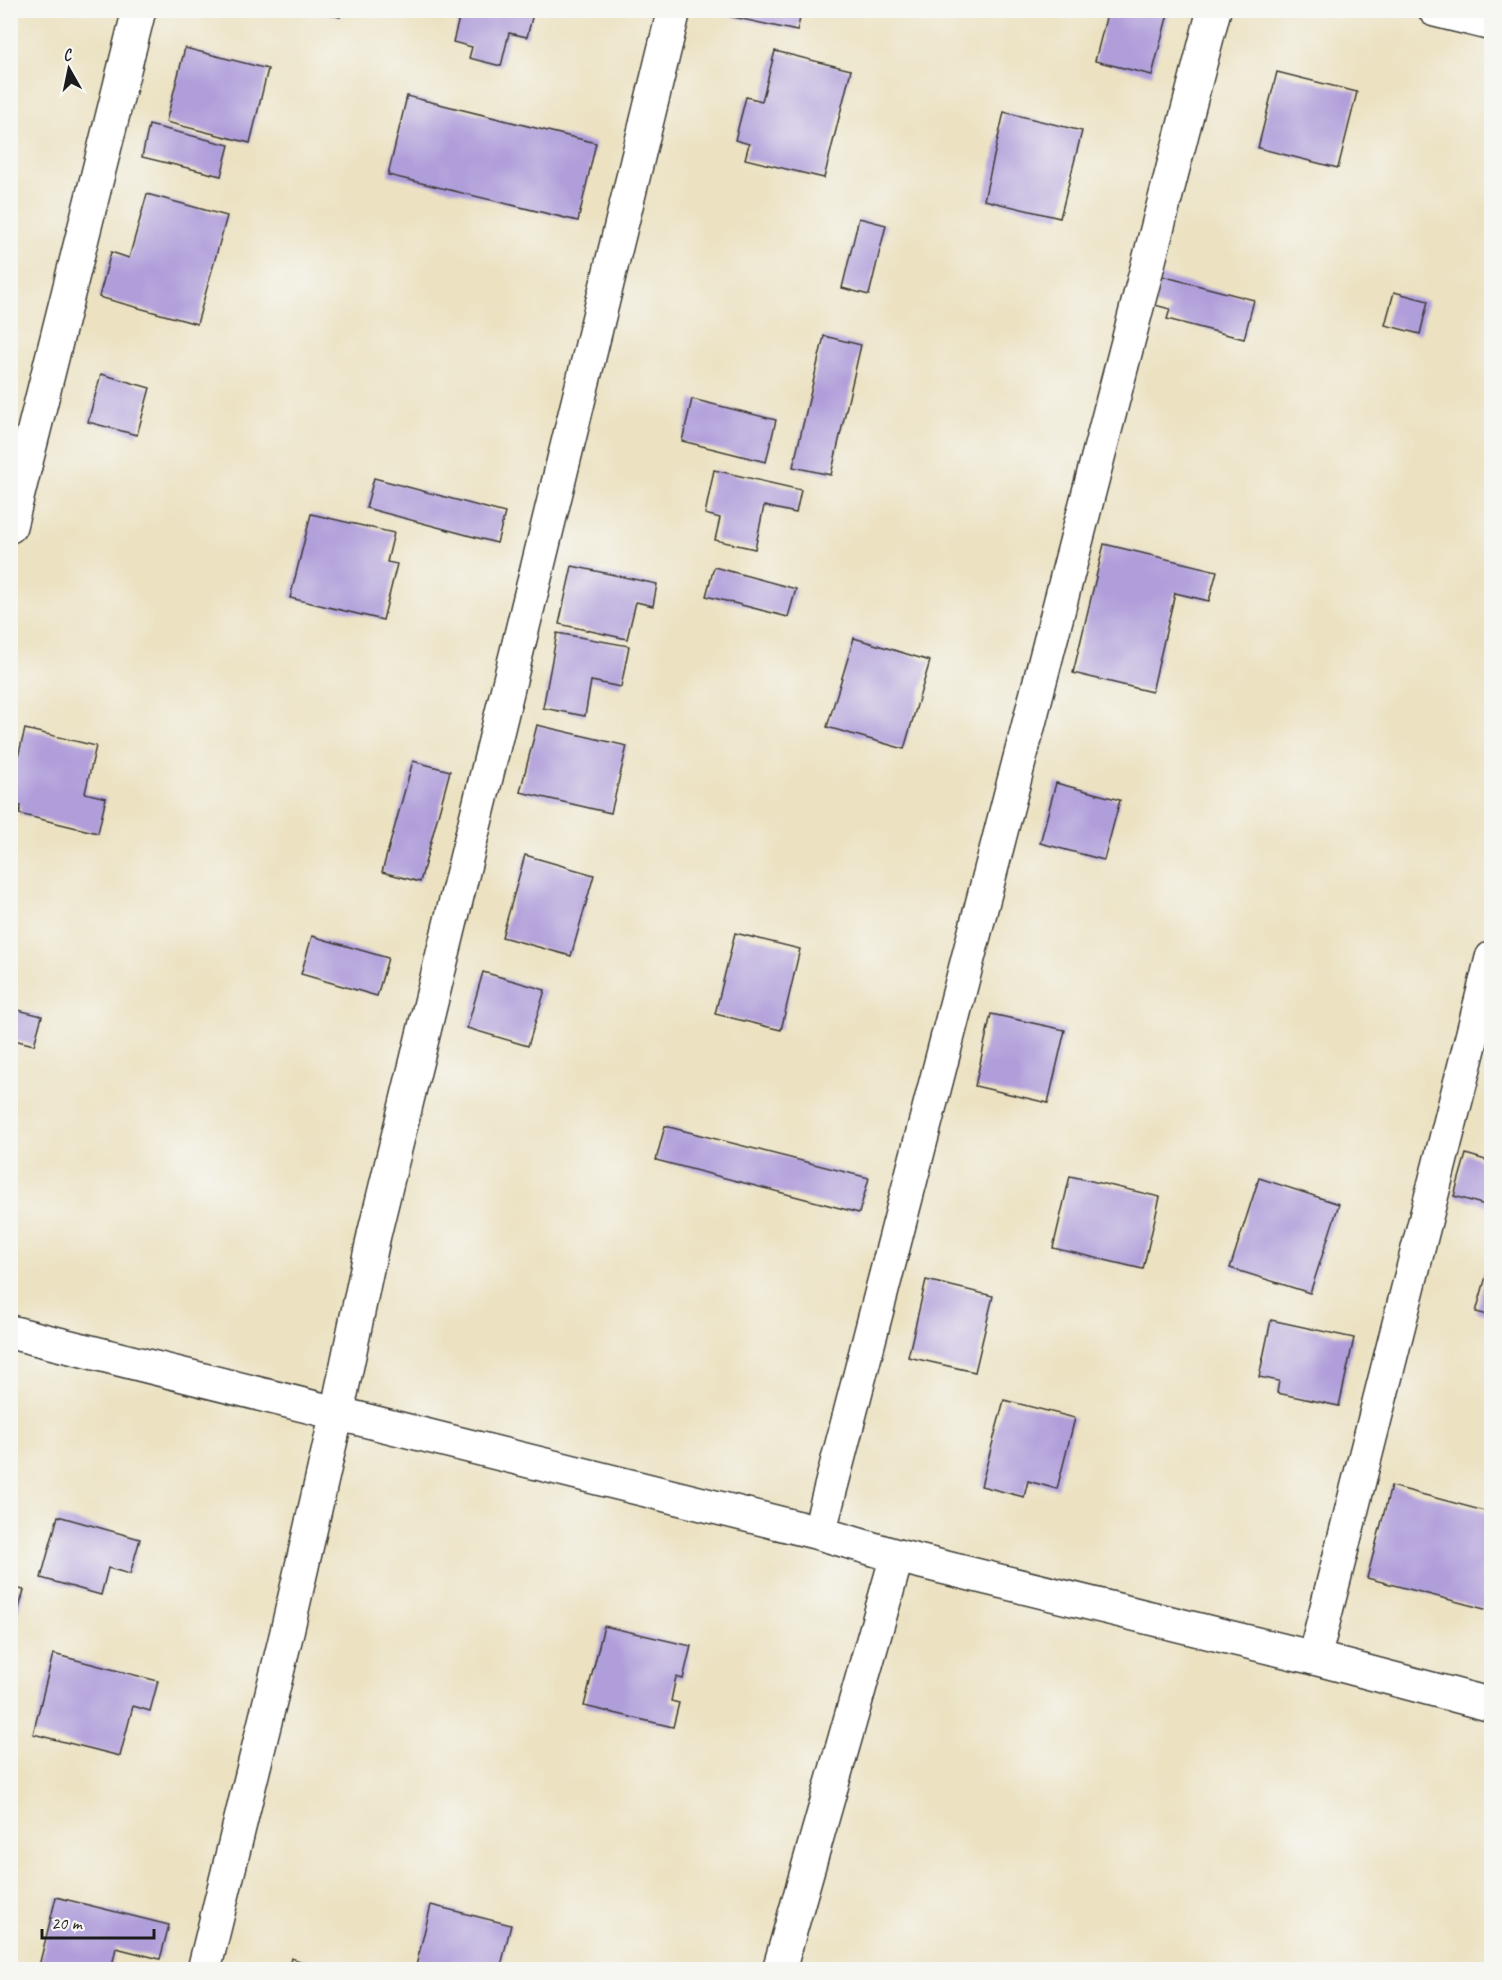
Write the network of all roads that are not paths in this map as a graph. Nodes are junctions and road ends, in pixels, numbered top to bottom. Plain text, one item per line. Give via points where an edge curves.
1 (139, 10) edge
2 (674, 10) edge
3 (1214, 10) edge
4 (1435, 10) edge
5 (1491, 24) edge
6 (10, 526) edge
7 (1491, 958) edge
8 (10, 1332) edge
9 (337, 1413) junction
10 (819, 1533) junction
11 (897, 1556) junction
12 (1314, 1658) junction
13 (1491, 1705) edge
14 (204, 1970) edge
15 (779, 1970) edge

1 - 6 street
2 - 9 street via 374,1235
3 - 10 street
4 - 5 street
7 - 12 street
8 - 9 street
9 - 10 street
9 - 14 street
10 - 11 street
11 - 12 street
11 - 15 street
12 - 13 street

